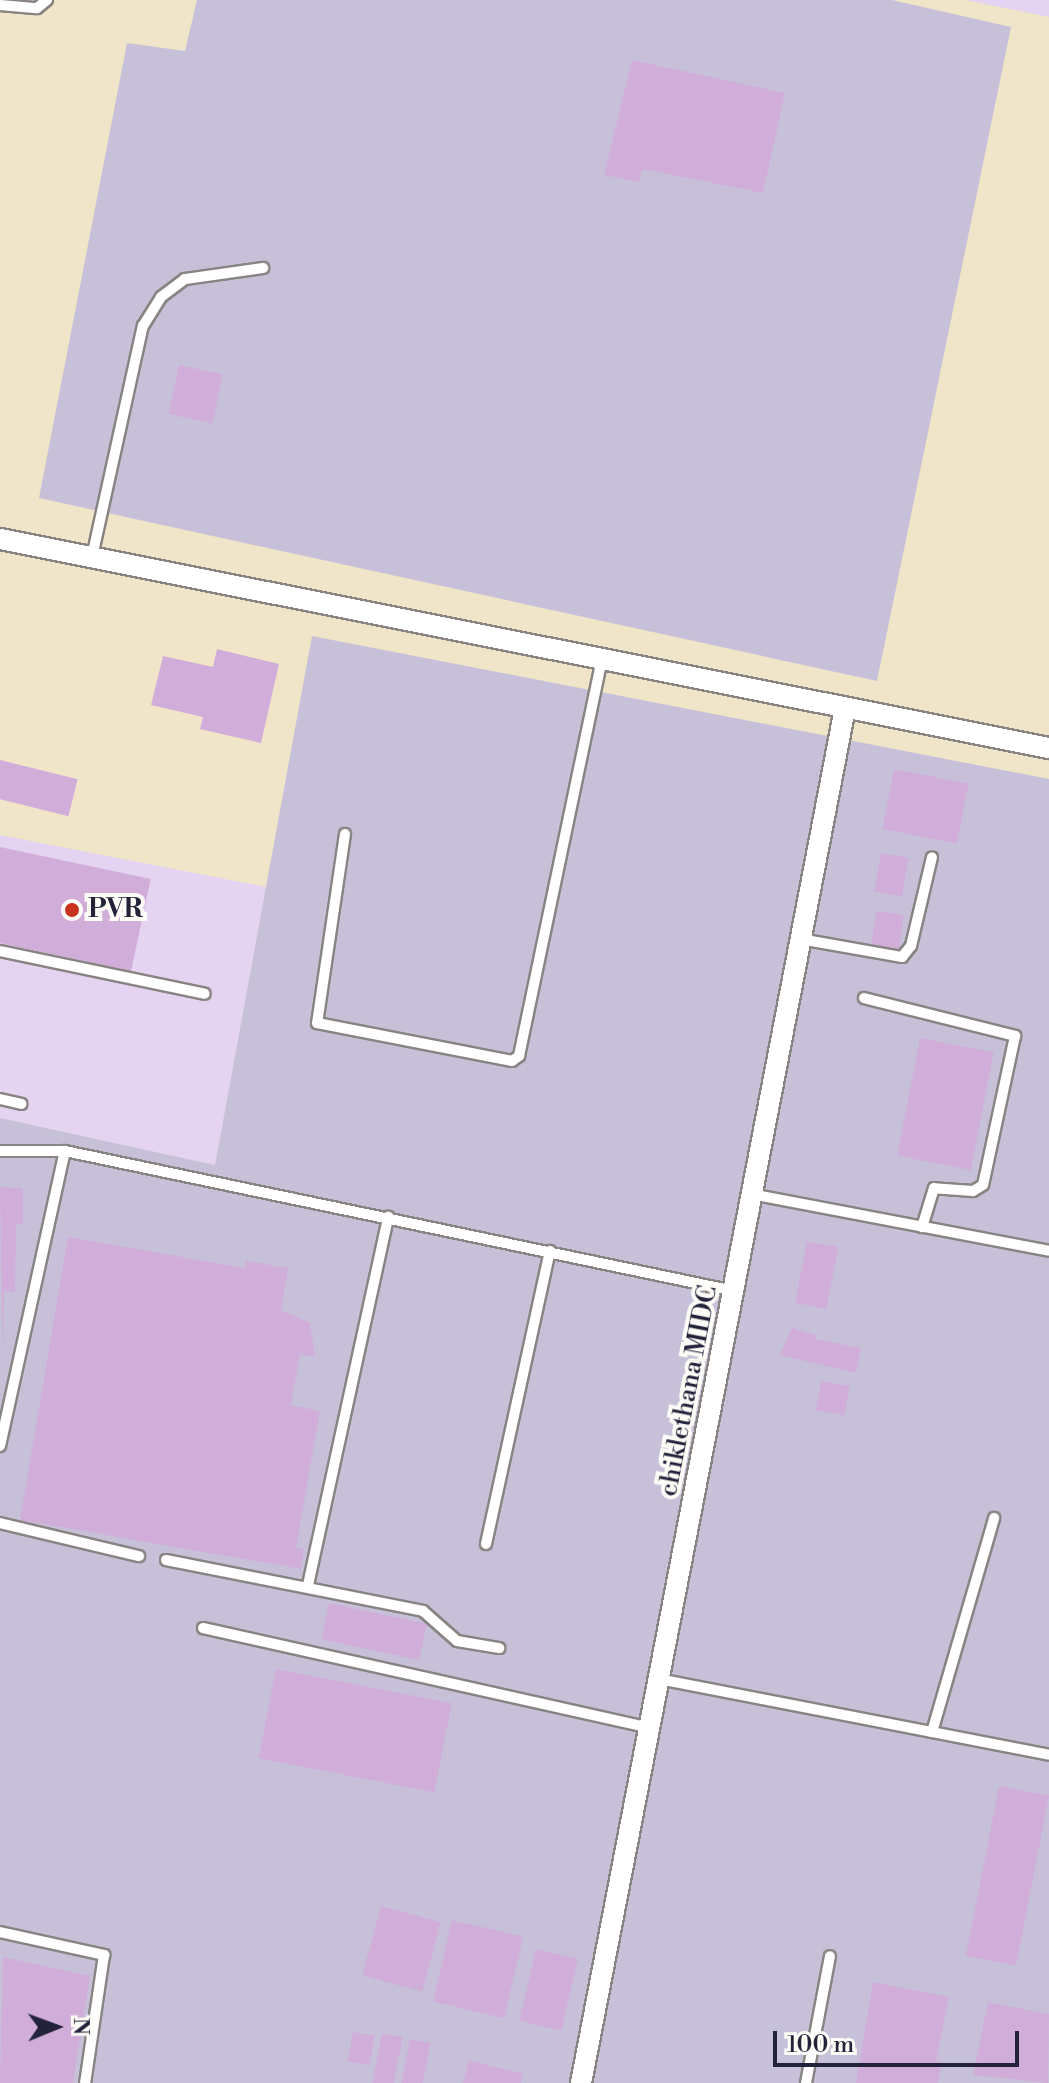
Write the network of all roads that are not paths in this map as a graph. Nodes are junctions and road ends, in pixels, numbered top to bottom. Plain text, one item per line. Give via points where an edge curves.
1 (47, 0) edge
2 (0, 5) edge
3 (263, 268) dead end
4 (0, 539) edge
5 (92, 557) junction
6 (602, 659) junction
7 (845, 708) junction
8 (1049, 748) edge
9 (345, 834) dead end
10 (932, 857) dead end
11 (800, 939) junction
12 (0, 951) edge
13 (205, 994) dead end
14 (864, 998) dead end
15 (0, 1099) edge
16 (21, 1104) dead end
17 (0, 1151) edge
18 (65, 1151) junction
19 (751, 1194) junction
20 (388, 1217) junction
21 (922, 1227) junction
22 (550, 1251) junction
23 (1049, 1251) edge
24 (736, 1291) junction
25 (0, 1446) edge
26 (994, 1518) dead end
27 (0, 1523) edge
28 (486, 1544) dead end
29 (139, 1556) dead end
30 (166, 1560) dead end
31 (308, 1585) junction
32 (203, 1628) dead end
33 (499, 1648) dead end
34 (659, 1679) junction
35 (649, 1728) junction
36 (932, 1732) junction
37 (1049, 1755) edge
38 (0, 1932) edge
39 (830, 1956) dead end
40 (85, 2083) edge
41 (581, 2083) edge
42 (806, 2083) edge

1 - 2 lane via 37,8
3 - 5 lane via 185,279 161,297 143,326
4 - 5 street
5 - 6 street
6 - 7 street
6 - 9 lane via 519,1056 512,1061 317,1023
7 - 8 street
7 - 11 street, chiklethana MIDC
10 - 11 lane via 911,946 902,957
11 - 19 street, chiklethana MIDC
12 - 13 lane
14 - 21 lane via 1015,1036 983,1185 973,1191 934,1188
15 - 16 lane
17 - 18 lane
18 - 20 lane
18 - 25 lane
19 - 21 lane
19 - 24 street, chiklethana MIDC
20 - 22 lane
20 - 31 lane
21 - 23 lane
22 - 24 lane
22 - 28 lane
24 - 34 street, chiklethana MIDC
26 - 36 lane
27 - 29 lane
30 - 31 lane
31 - 33 lane via 423,1611 457,1641
32 - 35 lane
34 - 35 street, chiklethana MIDC
34 - 36 lane
35 - 41 street, chiklethana MIDC
36 - 37 lane
38 - 40 lane via 104,1955
39 - 42 lane

